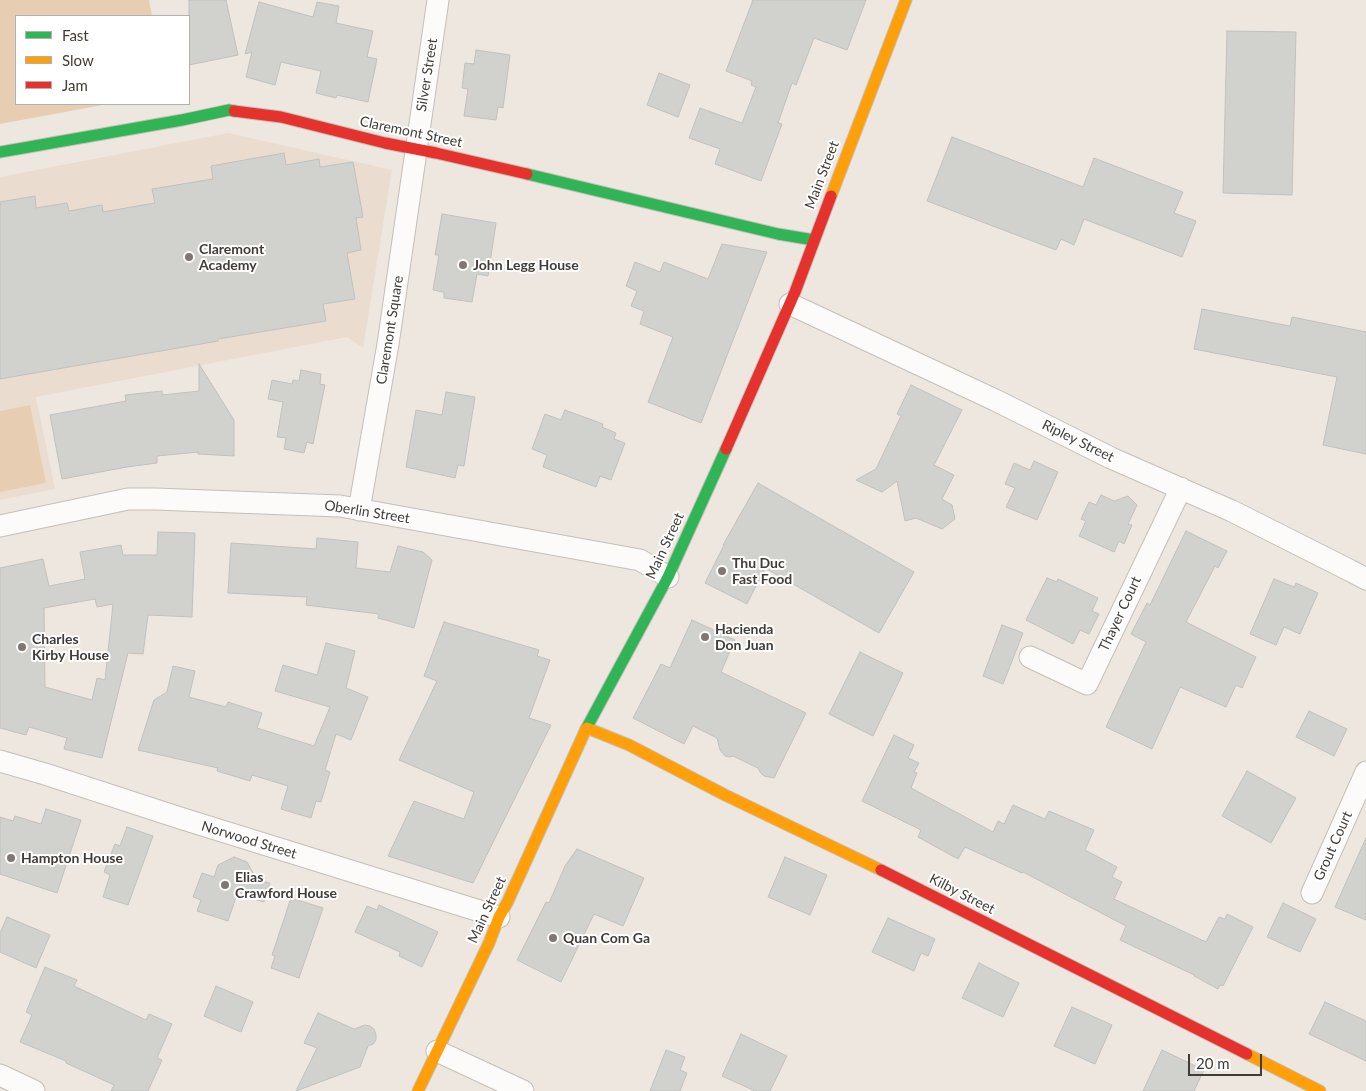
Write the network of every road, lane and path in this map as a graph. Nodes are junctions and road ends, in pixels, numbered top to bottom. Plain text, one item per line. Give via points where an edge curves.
1 (438, 0) edge
2 (906, 0) edge
3 (416, 149) junction
4 (0, 152) edge
5 (814, 240) junction
6 (790, 304) junction
7 (1181, 488) junction
8 (359, 510) junction
9 (0, 526) edge
10 (668, 577) junction
11 (1366, 579) edge
12 (1030, 657) dead end
13 (587, 728) junction
14 (0, 761) edge
15 (1366, 772) edge
16 (1312, 894) dead end
17 (499, 917) junction
18 (437, 1051) junction
19 (0, 1075) edge
20 (34, 1091) edge
21 (418, 1091) edge
22 (523, 1091) edge
23 (1320, 1091) edge

1 - 3 street, Silver Street
2 - 5 street, Main Street
3 - 4 street, Claremont Street via 281,117 228,110
3 - 5 street, Claremont Street
3 - 8 street, Claremont Square via 387,350
5 - 6 street, Main Street
6 - 7 street, Ripley Street via 1111,458
6 - 10 street, Main Street
7 - 11 street, Ripley Street
7 - 12 street, Thayer Court via 1087,684
8 - 9 street, Oberlin Street via 330,505 128,499
8 - 10 street, Oberlin Street via 640,560
10 - 13 street, Main Street
13 - 17 street, Main Street
13 - 23 street, Kilby Street via 629,745
14 - 17 street, Norwood Street
15 - 16 street, Grout Court
17 - 18 street, Main Street
18 - 21 street, Main Street
18 - 22 street
19 - 20 street

